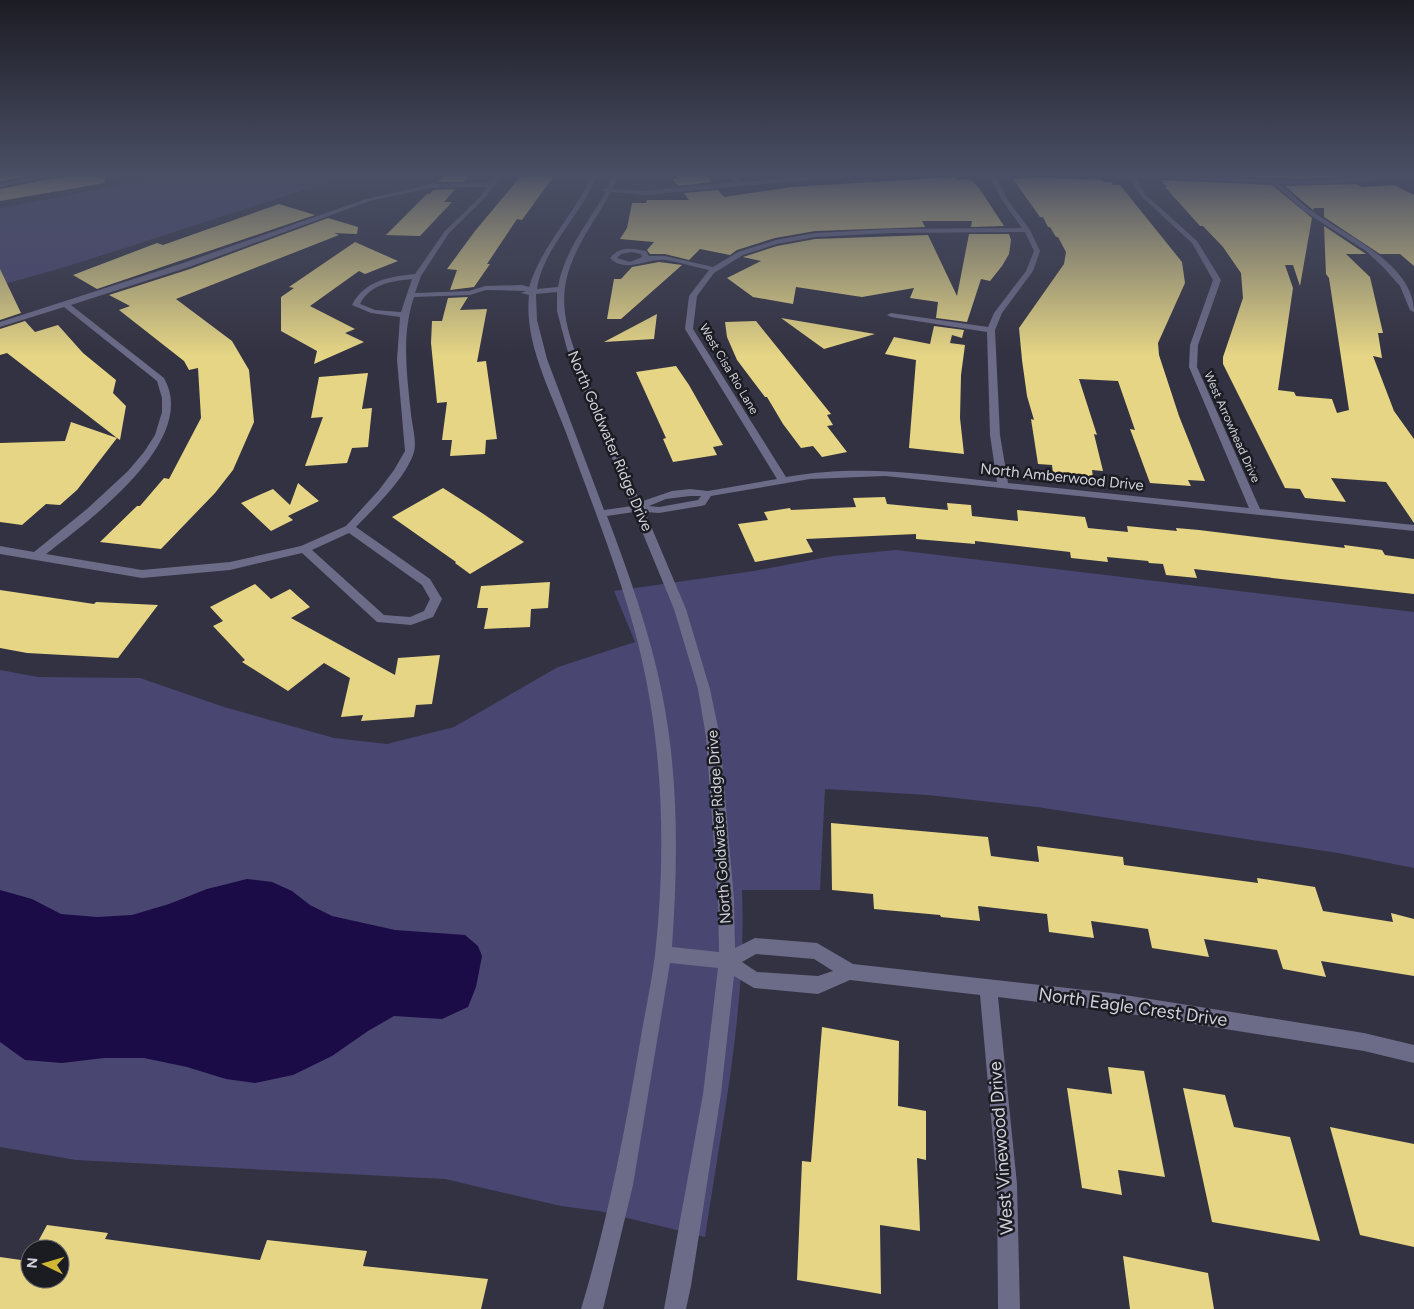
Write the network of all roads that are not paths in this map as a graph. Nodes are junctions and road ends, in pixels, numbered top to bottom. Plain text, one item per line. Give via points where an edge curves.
1 (270, 234) edge
2 (446, 234) edge
3 (558, 234) edge
4 (582, 234) edge
5 (819, 234) edge
6 (1029, 234) edge
7 (1186, 234) edge
8 (1343, 234) edge
9 (646, 258) dead end
10 (714, 269) junction
11 (417, 276) junction
12 (560, 289) junction
13 (532, 290) junction
14 (410, 295) junction
15 (66, 305) junction
16 (1414, 310) edge
17 (404, 315) junction
18 (891, 315) dead end
19 (0, 325) edge
20 (991, 330) junction
21 (784, 480) junction
22 (1003, 486) junction
23 (638, 508) junction
24 (1257, 513) junction
25 (600, 514) junction
26 (350, 528) junction
27 (1414, 528) edge
28 (304, 549) junction
29 (0, 550) edge
30 (36, 556) junction
31 (662, 954) junction
32 (727, 961) junction
33 (850, 972) junction
34 (988, 987) junction
35 (1414, 1054) edge
36 (592, 1309) edge
37 (674, 1309) edge
38 (1008, 1309) edge

1 - 15 street
2 - 11 street
3 - 13 street, North Goldwater Ridge Drive via 538,268
4 - 12 street, North Goldwater Ridge Drive via 564,271
5 - 10 street, West Cisa Rio Lane via 757,248
6 - 20 street via 1037,251 1029,270 998,312
7 - 24 street, West Arrowhead Drive via 1195,242 1216,280 1194,345 1194,367
8 - 16 street via 1386,265 1403,285
9 - 10 street via 666,258
10 - 21 street, West Cisa Rio Lane via 694,290 688,316 689,329
11 - 14 street
11 - 17 street via 370,286 359,296 356,304 378,314
12 - 13 street
12 - 23 street, North Goldwater Ridge Drive via 564,331
13 - 14 street via 521,294
13 - 25 street, North Goldwater Ridge Drive via 538,343
14 - 17 street
15 - 19 street
15 - 30 street via 160,380 167,395 166,418 156,441 136,468 95,509
17 - 26 street via 401,360 410,451 383,492
18 - 20 street
20 - 22 street via 995,434
21 - 22 street, North Amberwood Drive via 885,473
21 - 23 street, North Amberwood Drive via 708,494 701,503 659,510
22 - 24 street, North Amberwood Drive
23 - 25 street, North Amberwood Drive
23 - 32 street, North Goldwater Ridge Drive via 680,609 704,689 719,799
24 - 27 street, North Amberwood Drive
25 - 31 street, North Goldwater Ridge Drive via 639,623 657,695 669,818
26 - 28 street
26 - 28 street via 426,582 436,599 429,614 411,621 381,619
28 - 30 street via 230,566 142,574
29 - 30 street
31 - 32 street, North Eagle Crest Drive
31 - 36 street, North Goldwater Ridge Drive via 629,1158
32 - 33 street, North Eagle Crest Drive via 754,980 818,985
32 - 33 street, North Eagle Crest Drive via 754,946 764,946 817,952
32 - 37 street, North Goldwater Ridge Drive via 712,1094
33 - 34 street, North Eagle Crest Drive
34 - 35 street, North Eagle Crest Drive via 1122,1003 1364,1042
34 - 38 street, West Vinewood Drive via 1007,1184

